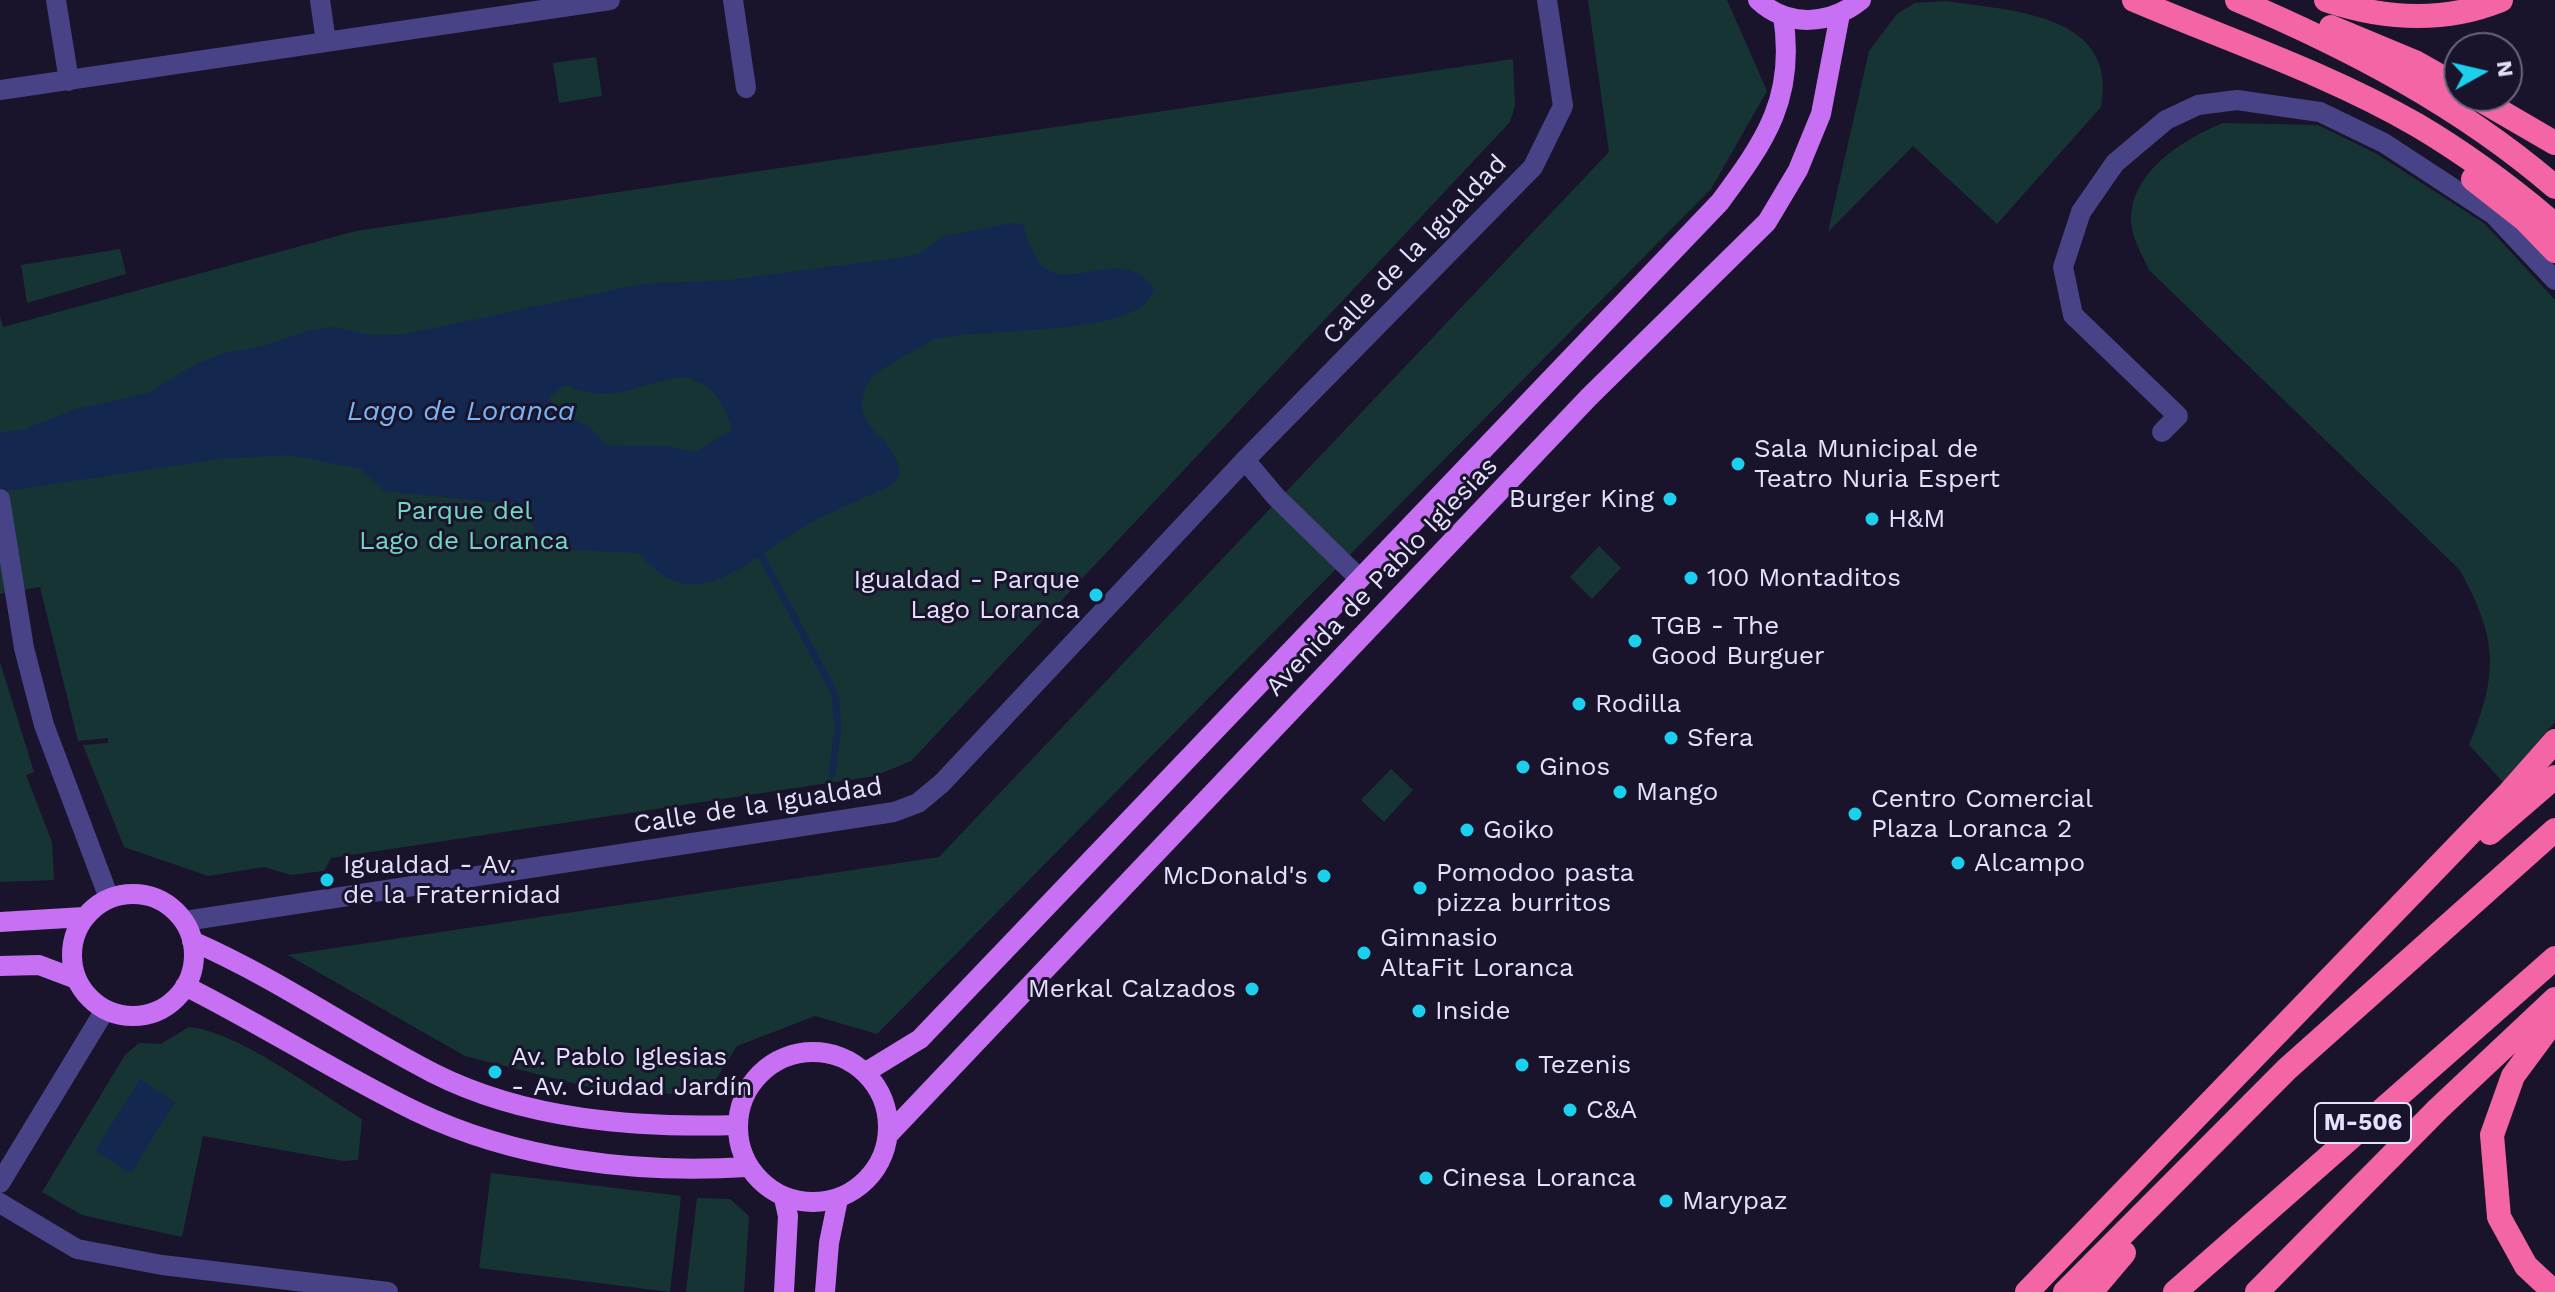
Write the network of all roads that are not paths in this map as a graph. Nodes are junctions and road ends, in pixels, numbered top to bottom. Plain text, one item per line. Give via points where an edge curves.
1 (56, 0) edge
2 (320, 0) edge
3 (733, 0) edge
4 (1547, 0) edge
5 (1758, 0) edge
6 (1861, 0) edge
7 (2134, 0) edge
8 (2237, 0) edge
9 (2268, 0) edge
10 (2326, 0) edge
11 (2501, 0) edge
12 (600, 1) edge
13 (1840, 14) junction
14 (1783, 16) junction
15 (326, 42) junction
16 (2443, 78) edge
17 (2325, 80) junction
18 (69, 81) junction
19 (746, 88) dead end
20 (0, 90) edge
21 (2502, 112) edge
22 (2555, 143) edge
23 (2555, 187) edge
24 (2555, 225) edge
25 (2555, 251) edge
26 (2555, 280) edge
27 (2162, 432) dead end
28 (1245, 460) junction
29 (0, 499) edge
30 (1360, 579) junction
31 (2555, 741) edge
32 (2555, 777) edge
33 (2555, 830) edge
34 (109, 898) junction
35 (84, 917) junction
36 (185, 921) junction
37 (0, 922) edge
38 (2381, 926) junction
39 (192, 941) junction
40 (2555, 958) edge
41 (0, 966) edge
42 (76, 979) junction
43 (185, 986) junction
44 (2555, 999) edge
45 (105, 1010) junction
46 (2555, 1019) edge
47 (866, 1072) junction
48 (737, 1125) junction
49 (2232, 1126) junction
50 (888, 1135) junction
51 (747, 1167) junction
52 (0, 1183) edge
53 (784, 1198) junction
54 (838, 1199) junction
55 (0, 1203) edge
56 (388, 1292) edge
57 (784, 1292) edge
58 (825, 1292) edge
59 (2027, 1292) edge
60 (2065, 1292) edge
61 (2091, 1292) edge
62 (2175, 1292) edge
63 (2257, 1292) edge
64 (2554, 1292) edge

1 - 18 street
2 - 15 street
3 - 19 street
4 - 28 street, Calle de la Igualdad via 1563,106 1533,167
5 - 14 main road
6 - 13 main road
7 - 17 highway
8 - 23 highway via 2414,86
9 - 16 highway
10 - 11 highway via 2416,17 2455,15
12 - 15 street
13 - 14 main road via 1820,20
13 - 50 main road, Avenida de Pablo Iglesias via 1821,114 1798,170 1767,222 1589,397
14 - 30 main road, Avenida de Pablo Iglesias via 1788,51 1780,99 1761,147 1745,169 1720,202
15 - 18 street
17 - 24 highway via 2417,125 2510,186
17 - 25 highway via 2457,167 2524,219
18 - 20 street
21 - 22 highway
26 - 27 street via 2494,215 2384,143 2320,112 2237,100 2198,105 2166,120 2115,163 2081,212 2063,267 2073,315 2178,416
28 - 30 street
28 - 36 street, Calle de la Igualdad via 918,803 879,814
29 - 34 street via 44,725
30 - 47 main road, Avenida de Pablo Iglesias via 920,1039
31 - 38 highway
32 - 38 highway
33 - 49 highway via 2287,1069
34 - 35 main road
34 - 36 main road via 145,895 163,901
35 - 37 main road
35 - 42 main road via 71,958
36 - 39 main road
38 - 59 highway
39 - 43 main road via 193,964
39 - 48 main road via 250,966 434,1074 485,1093 624,1125
40 - 62 highway, M-506
41 - 42 main road via 39,965
42 - 45 main road
43 - 45 main road via 157,1011 139,1016
43 - 51 main road via 417,1112 519,1149 619,1166
44 - 63 highway
45 - 52 street
46 - 64 highway via 2513,1076 2492,1135 2499,1217 2526,1266
47 - 48 main road via 836,1054 802,1051 770,1063 746,1089
47 - 50 main road via 884,1101
48 - 51 main road
49 - 60 highway
49 - 61 highway
50 - 54 main road via 880,1163 861,1186
51 - 53 main road
53 - 54 main road via 811,1204
53 - 57 main road
54 - 58 main road
55 - 56 street via 77,1249 162,1265

